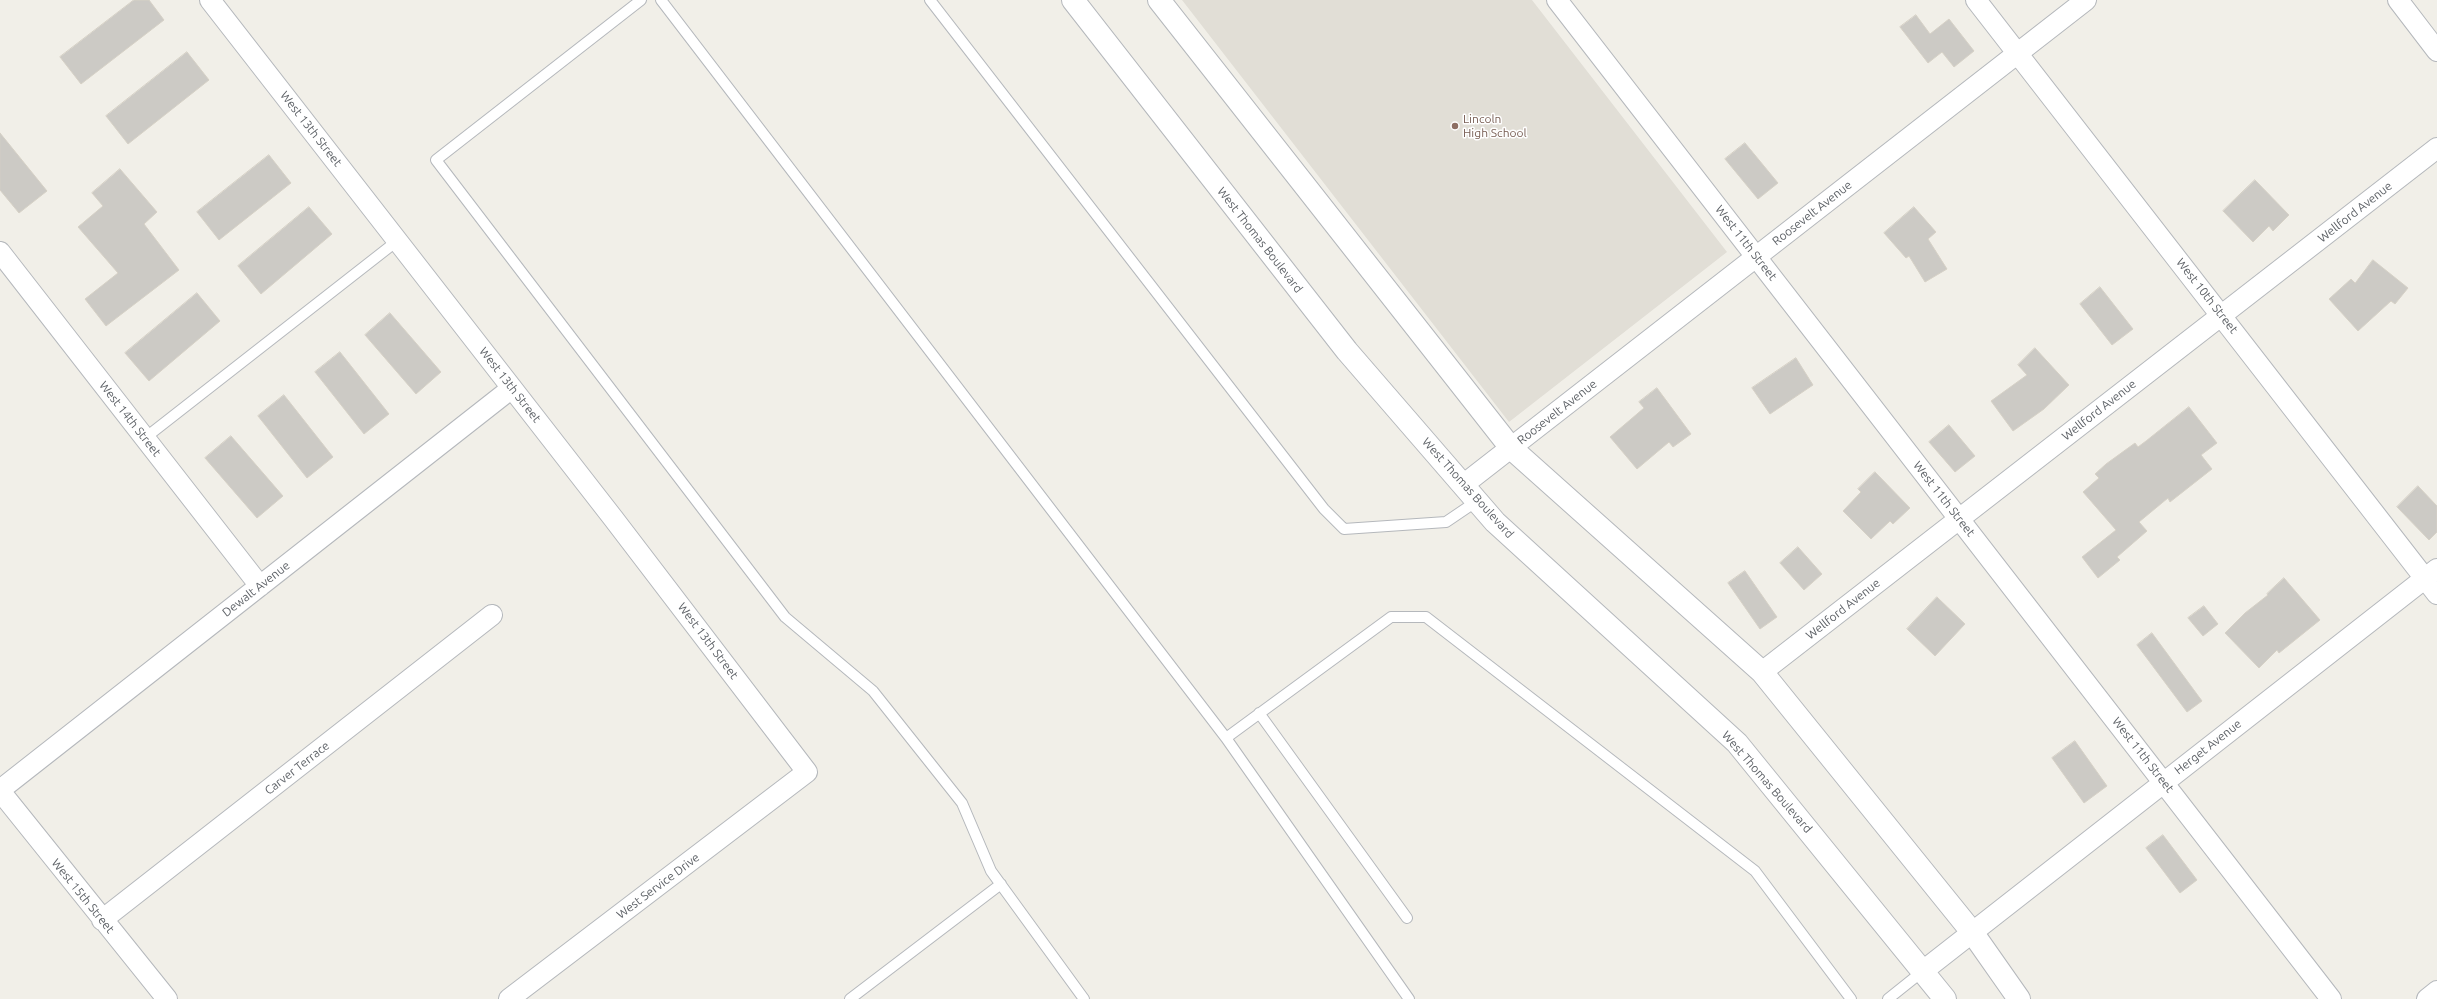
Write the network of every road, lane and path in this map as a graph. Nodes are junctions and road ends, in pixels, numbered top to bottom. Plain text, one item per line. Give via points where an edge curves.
1 (210, 0) edge
2 (641, 0) edge
3 (661, 0) edge
4 (930, 0) edge
5 (1073, 0) edge
6 (1159, 0) edge
7 (1557, 0) edge
8 (1976, 0) edge
9 (2086, 0) edge
10 (2398, 0) edge
11 (2437, 51) edge
12 (2018, 53) junction
13 (2437, 148) edge
14 (397, 241) junction
15 (0, 252) edge
16 (1756, 256) junction
17 (2222, 315) junction
18 (512, 388) junction
19 (145, 438) junction
20 (1511, 448) junction
21 (1463, 484) junction
22 (1477, 501) junction
23 (1960, 519) junction
24 (2433, 580) edge
25 (260, 586) junction
26 (492, 615) dead end
27 (1762, 672) junction
28 (1260, 713) junction
29 (1226, 738) junction
30 (807, 772) joint
31 (2164, 782) junction
32 (0, 790) edge
33 (1001, 884) junction
34 (1407, 918) dead end
35 (102, 920) junction
36 (1972, 932) junction
37 (1923, 971) junction
38 (2437, 991) edge
39 (167, 999) edge
40 (510, 999) edge
41 (850, 999) edge
42 (1084, 999) edge
43 (1409, 999) edge
44 (1851, 999) edge
45 (1888, 999) edge
46 (1945, 999) edge
47 (2019, 999) edge
48 (2331, 999) edge
49 (2427, 999) edge

1 - 14 street, West 13th Street
2 - 33 lane via 436,160 785,617 873,691 962,803 991,870
3 - 29 lane
4 - 22 lane via 1339,525 1344,529 1446,522
5 - 21 street, West Thomas Boulevard via 1347,351
6 - 20 street
7 - 16 street, West 11th Street
8 - 12 street, West 10th Street
9 - 12 street, Roosevelt Avenue
10 - 11 street
12 - 16 street, Roosevelt Avenue
12 - 17 street, West 10th Street
13 - 17 street, Wellford Avenue
14 - 18 street, West 13th Street
14 - 19 lane
15 - 19 street, West 14th Street
16 - 20 street, Roosevelt Avenue
16 - 23 street, West 11th Street
17 - 23 street, Wellford Avenue
17 - 24 street, West 10th Street
18 - 25 street, Dewalt Avenue
18 - 30 street, West 13th Street
19 - 25 street, West 14th Street
20 - 21 street, Roosevelt Avenue
20 - 27 street
21 - 22 street, West Thomas Boulevard
22 - 37 street, West Thomas Boulevard via 1495,522 1736,743
23 - 27 street, Wellford Avenue
23 - 31 street, West 11th Street
24 - 31 street, Herget Avenue
25 - 32 street, Dewalt Avenue
26 - 35 street, Carver Terrace
27 - 36 street
28 - 29 lane
28 - 34 lane
28 - 44 lane via 1391,617 1426,617 1755,871
29 - 43 lane
30 - 40 street, West Service Drive
31 - 36 street, Herget Avenue
31 - 48 street, West 11th Street
32 - 35 street, West 15th Street
33 - 41 lane
33 - 42 lane
35 - 39 street, West 15th Street
36 - 37 street, Herget Avenue
36 - 47 street
37 - 45 lane
37 - 46 street, West Thomas Boulevard
38 - 49 street

